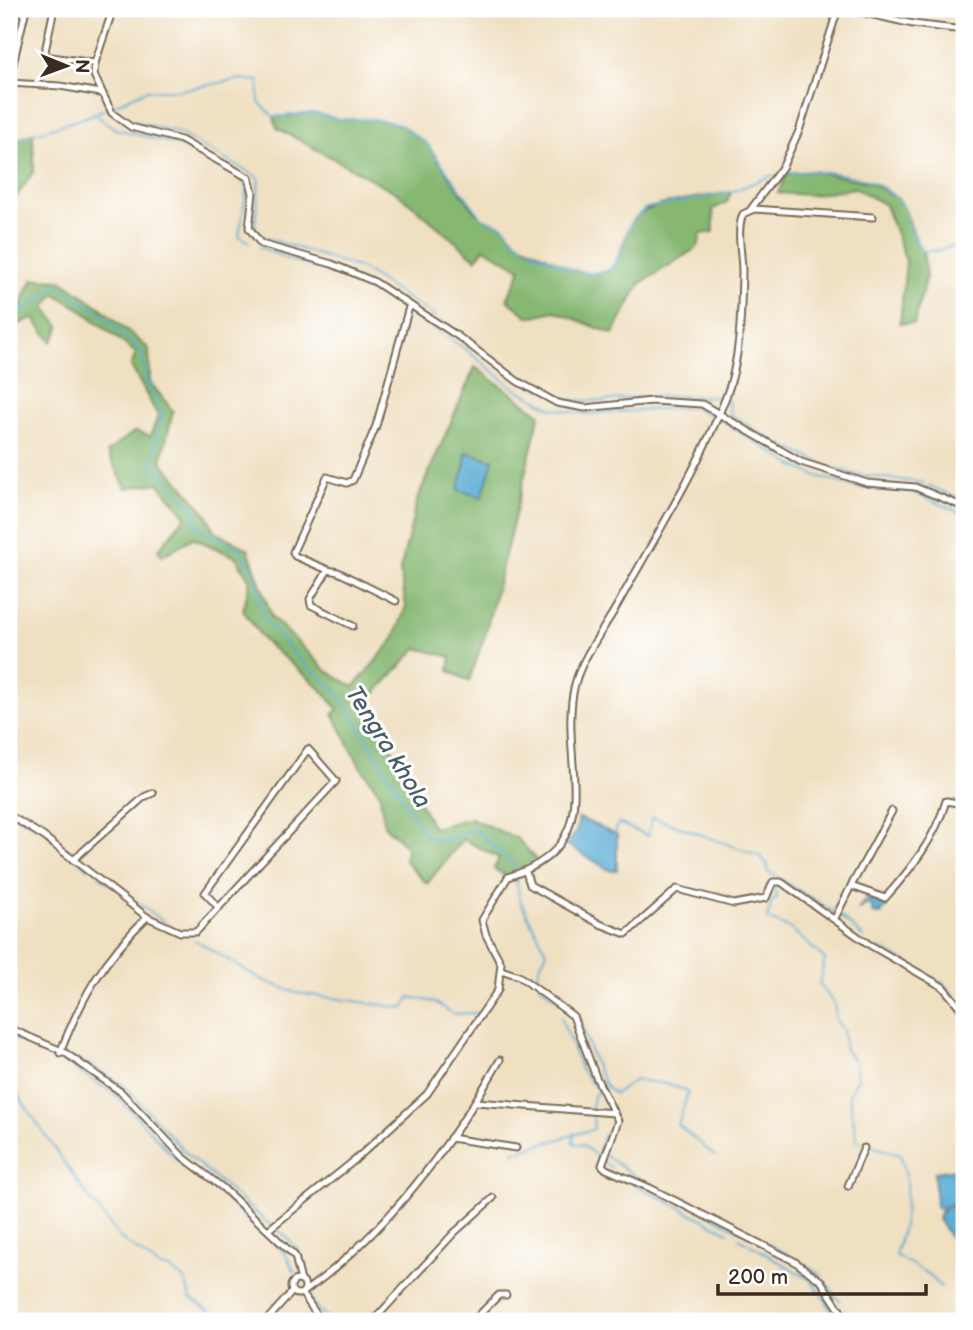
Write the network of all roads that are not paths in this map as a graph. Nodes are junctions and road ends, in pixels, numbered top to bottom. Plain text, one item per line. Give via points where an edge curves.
1 (26, 9) edge
2 (54, 9) edge
3 (113, 9) edge
4 (838, 9) edge
5 (848, 9) edge
6 (964, 30) edge
7 (95, 64) junction
8 (9, 82) edge
9 (101, 93) junction
10 (750, 209) junction
11 (873, 217) dead end
12 (409, 307) junction
13 (718, 411) junction
14 (964, 507) edge
15 (328, 570) junction
16 (396, 601) dead end
17 (353, 626) dead end
18 (153, 793) dead end
19 (964, 804) edge
20 (892, 811) dead end
21 (9, 815) edge
22 (73, 860) junction
23 (526, 872) junction
24 (851, 886) junction
25 (219, 908) junction
26 (148, 916) junction
27 (835, 918) junction
28 (501, 970) junction
29 (964, 1012) edge
30 (9, 1028) edge
31 (60, 1053) junction
32 (500, 1060) dead end
33 (476, 1102) junction
34 (614, 1114) junction
35 (450, 1138) junction
36 (864, 1148) dead end
37 (516, 1149) dead end
38 (848, 1186) dead end
39 (493, 1198) dead end
40 (268, 1230) junction
41 (301, 1281) junction
42 (292, 1292) junction
43 (303, 1293) junction
44 (506, 1295) dead end
45 (266, 1321) edge
46 (321, 1321) edge
47 (373, 1321) edge
48 (473, 1321) edge
49 (847, 1321) edge

1 - 8 street
2 - 7 street via 44,56
3 - 7 street
4 - 10 street via 812,98 783,166
5 - 6 street
7 - 9 street
8 - 9 street
9 - 12 street via 112,113 131,127 181,140 248,178 253,193 248,228 261,244 350,271 375,282
10 - 11 street
10 - 13 street via 740,223 740,316 734,367
12 - 13 street via 556,403 585,408 652,401 702,404
12 - 15 street via 376,426 353,480 347,483 327,477 293,552
13 - 14 street via 801,462 867,483 915,487
13 - 23 street via 577,679 569,709 574,774 569,830 556,852
15 - 16 street
15 - 17 street via 310,599 311,606
18 - 22 street
19 - 24 street via 946,802 939,825 885,898
20 - 24 street
21 - 22 street
22 - 26 street
23 - 27 street via 530,885 622,933 629,933 677,889 744,904 766,898 777,881
23 - 28 street via 508,877 482,920
24 - 27 street
25 - 25 street via 336,781 309,749 205,893
25 - 26 street via 196,932 180,932
26 - 31 street via 97,973
27 - 29 street via 870,945 943,987
28 - 34 street via 519,976 573,1016
28 - 40 street via 498,990 426,1094 363,1154
30 - 31 street
31 - 40 street via 121,1092 173,1148
32 - 33 street
33 - 34 street
33 - 35 street
34 - 49 street via 617,1127 604,1156 606,1169 794,1261 821,1281
35 - 37 street
35 - 43 street via 374,1230
36 - 38 street
39 - 47 street
40 - 41 street via 295,1256
41 - 42 street via 293,1282
41 - 43 street
42 - 43 street
42 - 45 street
43 - 46 street
44 - 48 street via 499,1295

